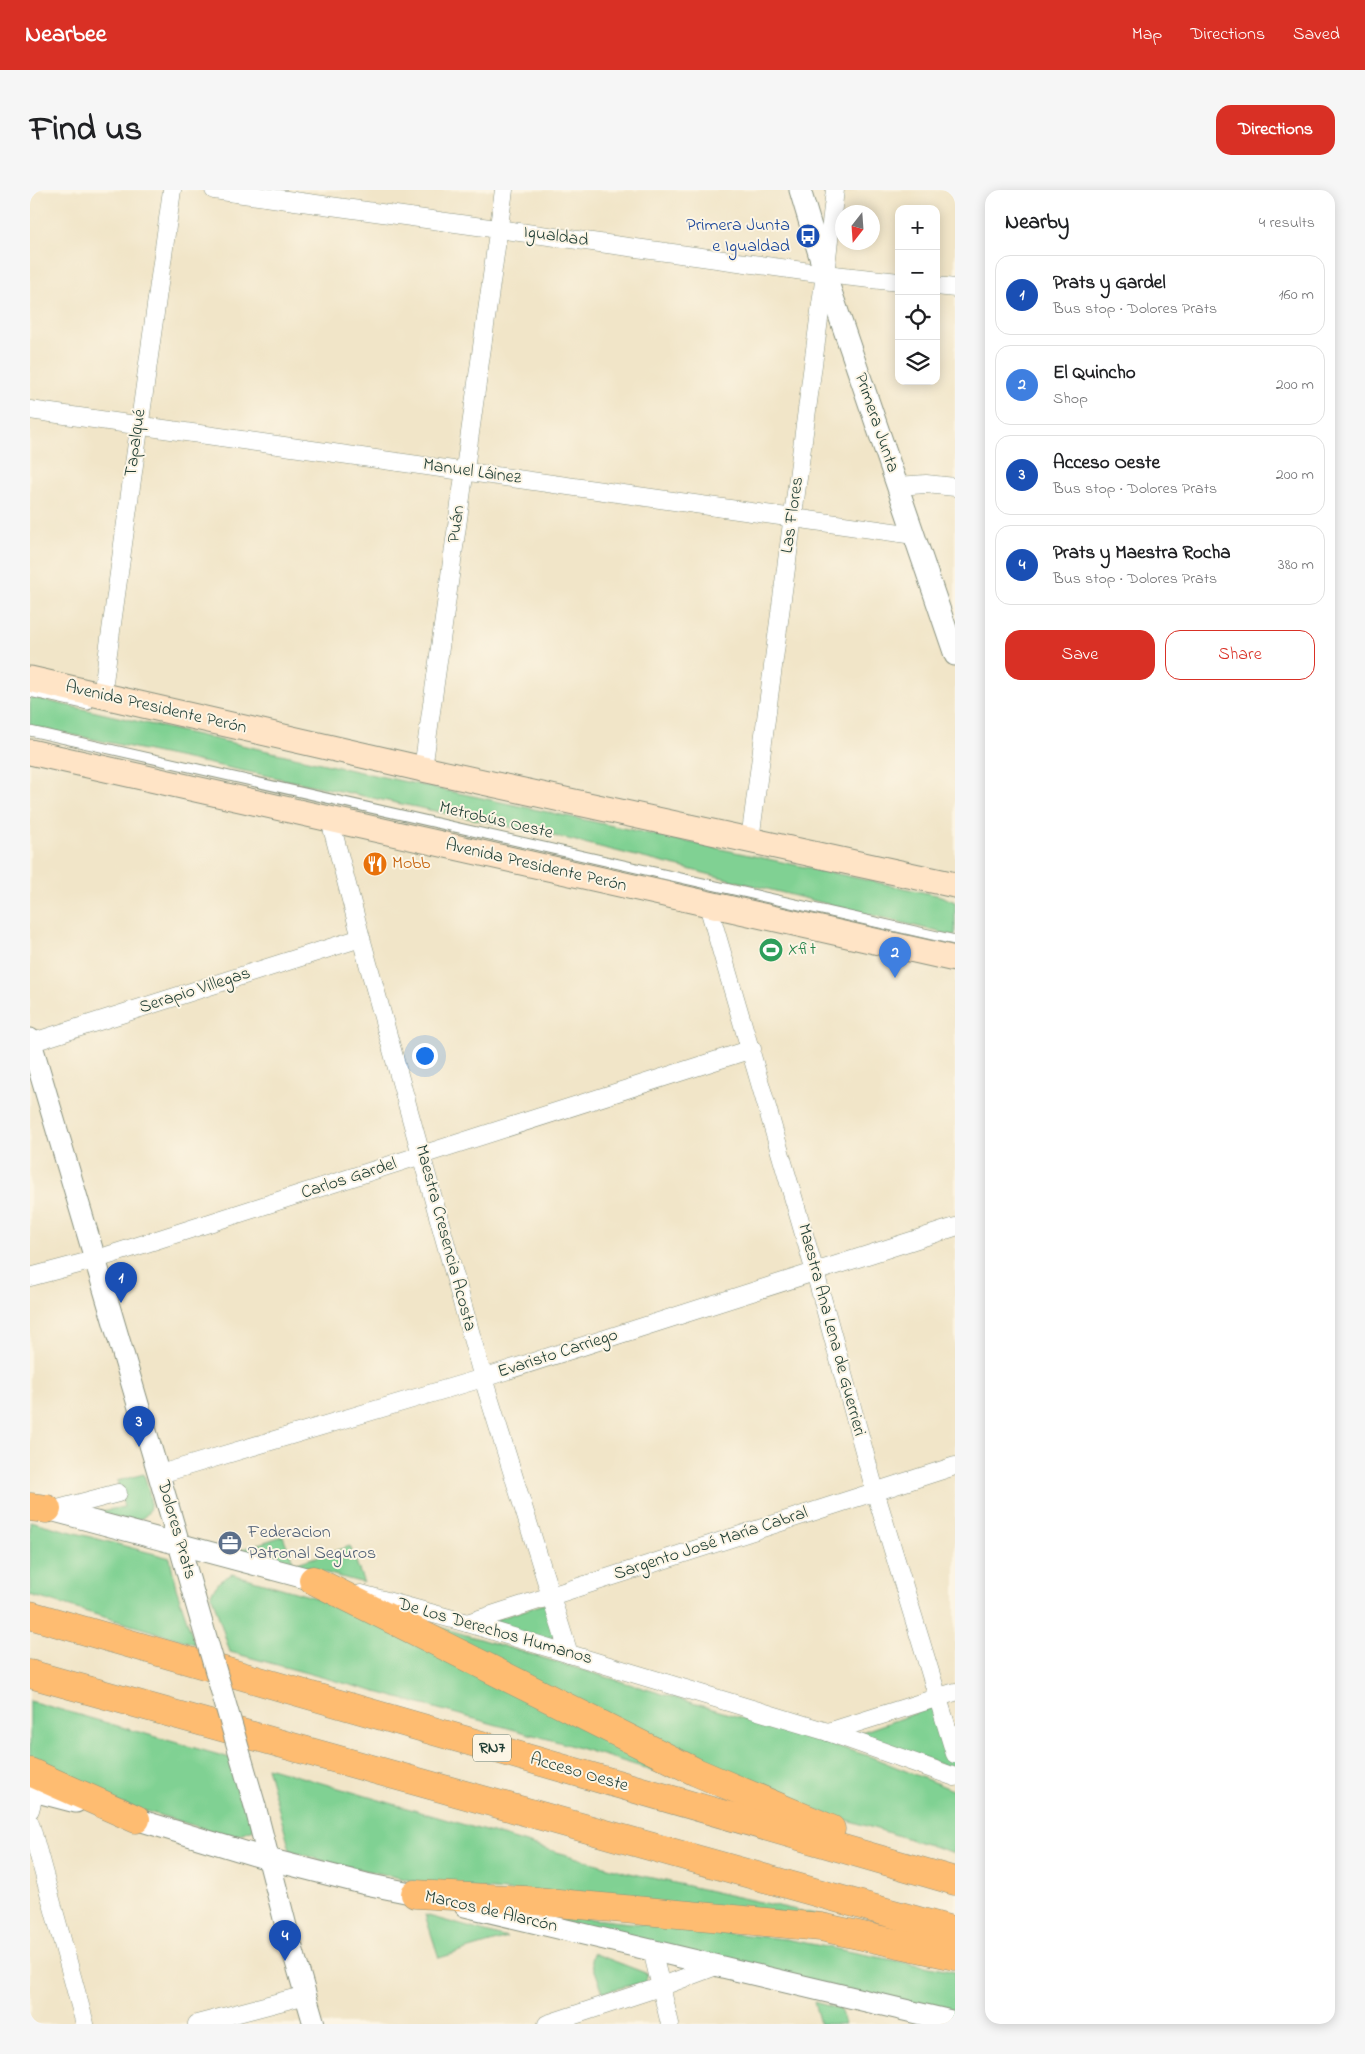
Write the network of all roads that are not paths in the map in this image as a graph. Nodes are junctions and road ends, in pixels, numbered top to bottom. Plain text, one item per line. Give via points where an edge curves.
1 (172, 190) edge
2 (214, 190) edge
3 (504, 190) edge
4 (800, 190) edge
5 (835, 190) edge
6 (498, 229) junction
7 (825, 274) junction
8 (895, 282) edge
9 (940, 286) edge
10 (955, 288) edge
11 (30, 410) edge
12 (138, 426) junction
13 (464, 471) junction
14 (897, 486) junction
15 (955, 487) edge
16 (792, 519) junction
17 (914, 535) junction
18 (955, 655) edge
19 (30, 680) edge
20 (30, 692) edge
21 (101, 701) junction
22 (126, 711) dead end
23 (30, 731) edge
24 (30, 752) edge
25 (423, 769) junction
26 (330, 820) junction
27 (750, 840) junction
28 (872, 877) dead end
29 (955, 886) edge
30 (708, 905) junction
31 (361, 938) junction
32 (955, 940) edge
33 (955, 959) edge
34 (30, 1042) edge
35 (752, 1049) junction
36 (422, 1156) junction
37 (955, 1227) edge
38 (94, 1260) junction
39 (815, 1272) junction
40 (30, 1277) edge
41 (483, 1378) junction
42 (955, 1466) edge
43 (160, 1474) junction
44 (875, 1491) junction
45 (118, 1493) dead end
46 (40, 1507) edge
47 (180, 1546) junction
48 (313, 1580) junction
49 (550, 1596) junction
50 (30, 1616) edge
51 (466, 1623) junction
52 (569, 1654) junction
53 (30, 1674) edge
54 (955, 1692) edge
55 (938, 1698) junction
56 (828, 1732) junction
57 (955, 1754) edge
58 (955, 1777) edge
59 (31, 1791) edge
60 (136, 1819) joint
61 (30, 1823) edge
62 (268, 1859) junction
63 (955, 1880) edge
64 (415, 1894) junction
65 (955, 1931) edge
66 (652, 1950) junction
67 (955, 1956) edge
68 (716, 1966) junction
69 (660, 1987) junction
70 (306, 1996) junction
71 (955, 2022) edge
72 (85, 2024) edge
73 (197, 2024) edge
74 (314, 2024) edge
75 (547, 2024) edge
76 (670, 2024) edge

1 - 12 street, Tapalqué
2 - 6 street, Igualdad
3 - 6 street, Puán
4 - 7 street, Primera Junta
5 - 7 street, Las Flores
6 - 7 street, Igualdad
6 - 13 street, Puán
7 - 8 street, Igualdad
7 - 14 street, Primera Junta
7 - 16 street, Las Flores
9 - 10 street
11 - 12 street, Manuel Láinez
12 - 13 street, Manuel Láinez
12 - 21 street, Tapalqué
13 - 16 street, Manuel Láinez
13 - 25 street, Puán
14 - 15 street
14 - 17 street, Primera Junta
16 - 17 street, Manuel Láinez
16 - 27 street, Las Flores
17 - 18 street, Primera Junta
19 - 21 main road, Avenida Presidente Perón
20 - 21 lane
21 - 25 main road, Avenida Presidente Perón
22 - 28 lane, Metrobús Oeste
23 - 32 lane, Metrobús Oeste
24 - 26 main road, Avenida Presidente Perón
25 - 27 main road, Avenida Presidente Perón
26 - 30 main road, Avenida Presidente Perón
26 - 31 street, Maestra Cresencia Acosta
27 - 29 main road, Avenida Presidente Perón
30 - 33 main road, Avenida Presidente Perón
30 - 35 street, Maestra Ana Lena de Guerrieri
31 - 34 street, Serapio Villegas
31 - 36 street, Maestra Cresencia Acosta
34 - 38 street, Dolores Prats
35 - 36 street, Carlos Gardel
35 - 39 street, Maestra Ana Lena de Guerrieri
36 - 38 street, Carlos Gardel
36 - 41 street, Maestra Cresencia Acosta
37 - 39 street, Evaristo Carriego
38 - 40 street, Carlos Gardel
38 - 43 street, Dolores Prats
39 - 41 street, Evaristo Carriego
39 - 44 street, Maestra Ana Lena de Guerrieri
41 - 43 street, Evaristo Carriego
41 - 49 street, Maestra Cresencia Acosta
42 - 44 street, Sargento José María Cabral
43 - 47 street, Dolores Prats
44 - 49 street, Sargento José María Cabral
44 - 55 street, Maestra Ana Lena de Guerrieri
45 - 46 street
46 - 47 street, De Los Derechos Humanos
47 - 48 street, De Los Derechos Humanos
47 - 62 street, Dolores Prats, bridge
48 - 51 street, De Los Derechos Humanos
48 - 63 highway via 696,1772
49 - 51 street, Sargento José María Cabral
49 - 52 street, Maestra Cresencia Acosta
50 - 63 highway, Acceso Oeste / RN7
51 - 52 street, De Los Derechos Humanos
52 - 56 street, De Los Derechos Humanos
53 - 65 highway
54 - 55 street
55 - 56 street
55 - 57 street, Maestra Ana Lena de Guerrieri
56 - 58 street, De Los Derechos Humanos
59 - 60 highway
60 - 62 street, Marcos de Alarcón
61 - 72 street
62 - 64 street, Marcos de Alarcón
62 - 70 street, Dolores Prats
64 - 66 street, Marcos de Alarcón
64 - 67 highway via 535,1901 821,1928
66 - 68 street, Marcos de Alarcón
66 - 69 street
68 - 69 street
68 - 71 street, Marcos de Alarcón
69 - 75 street
69 - 76 street
70 - 73 street
70 - 74 street, Dolores Prats

